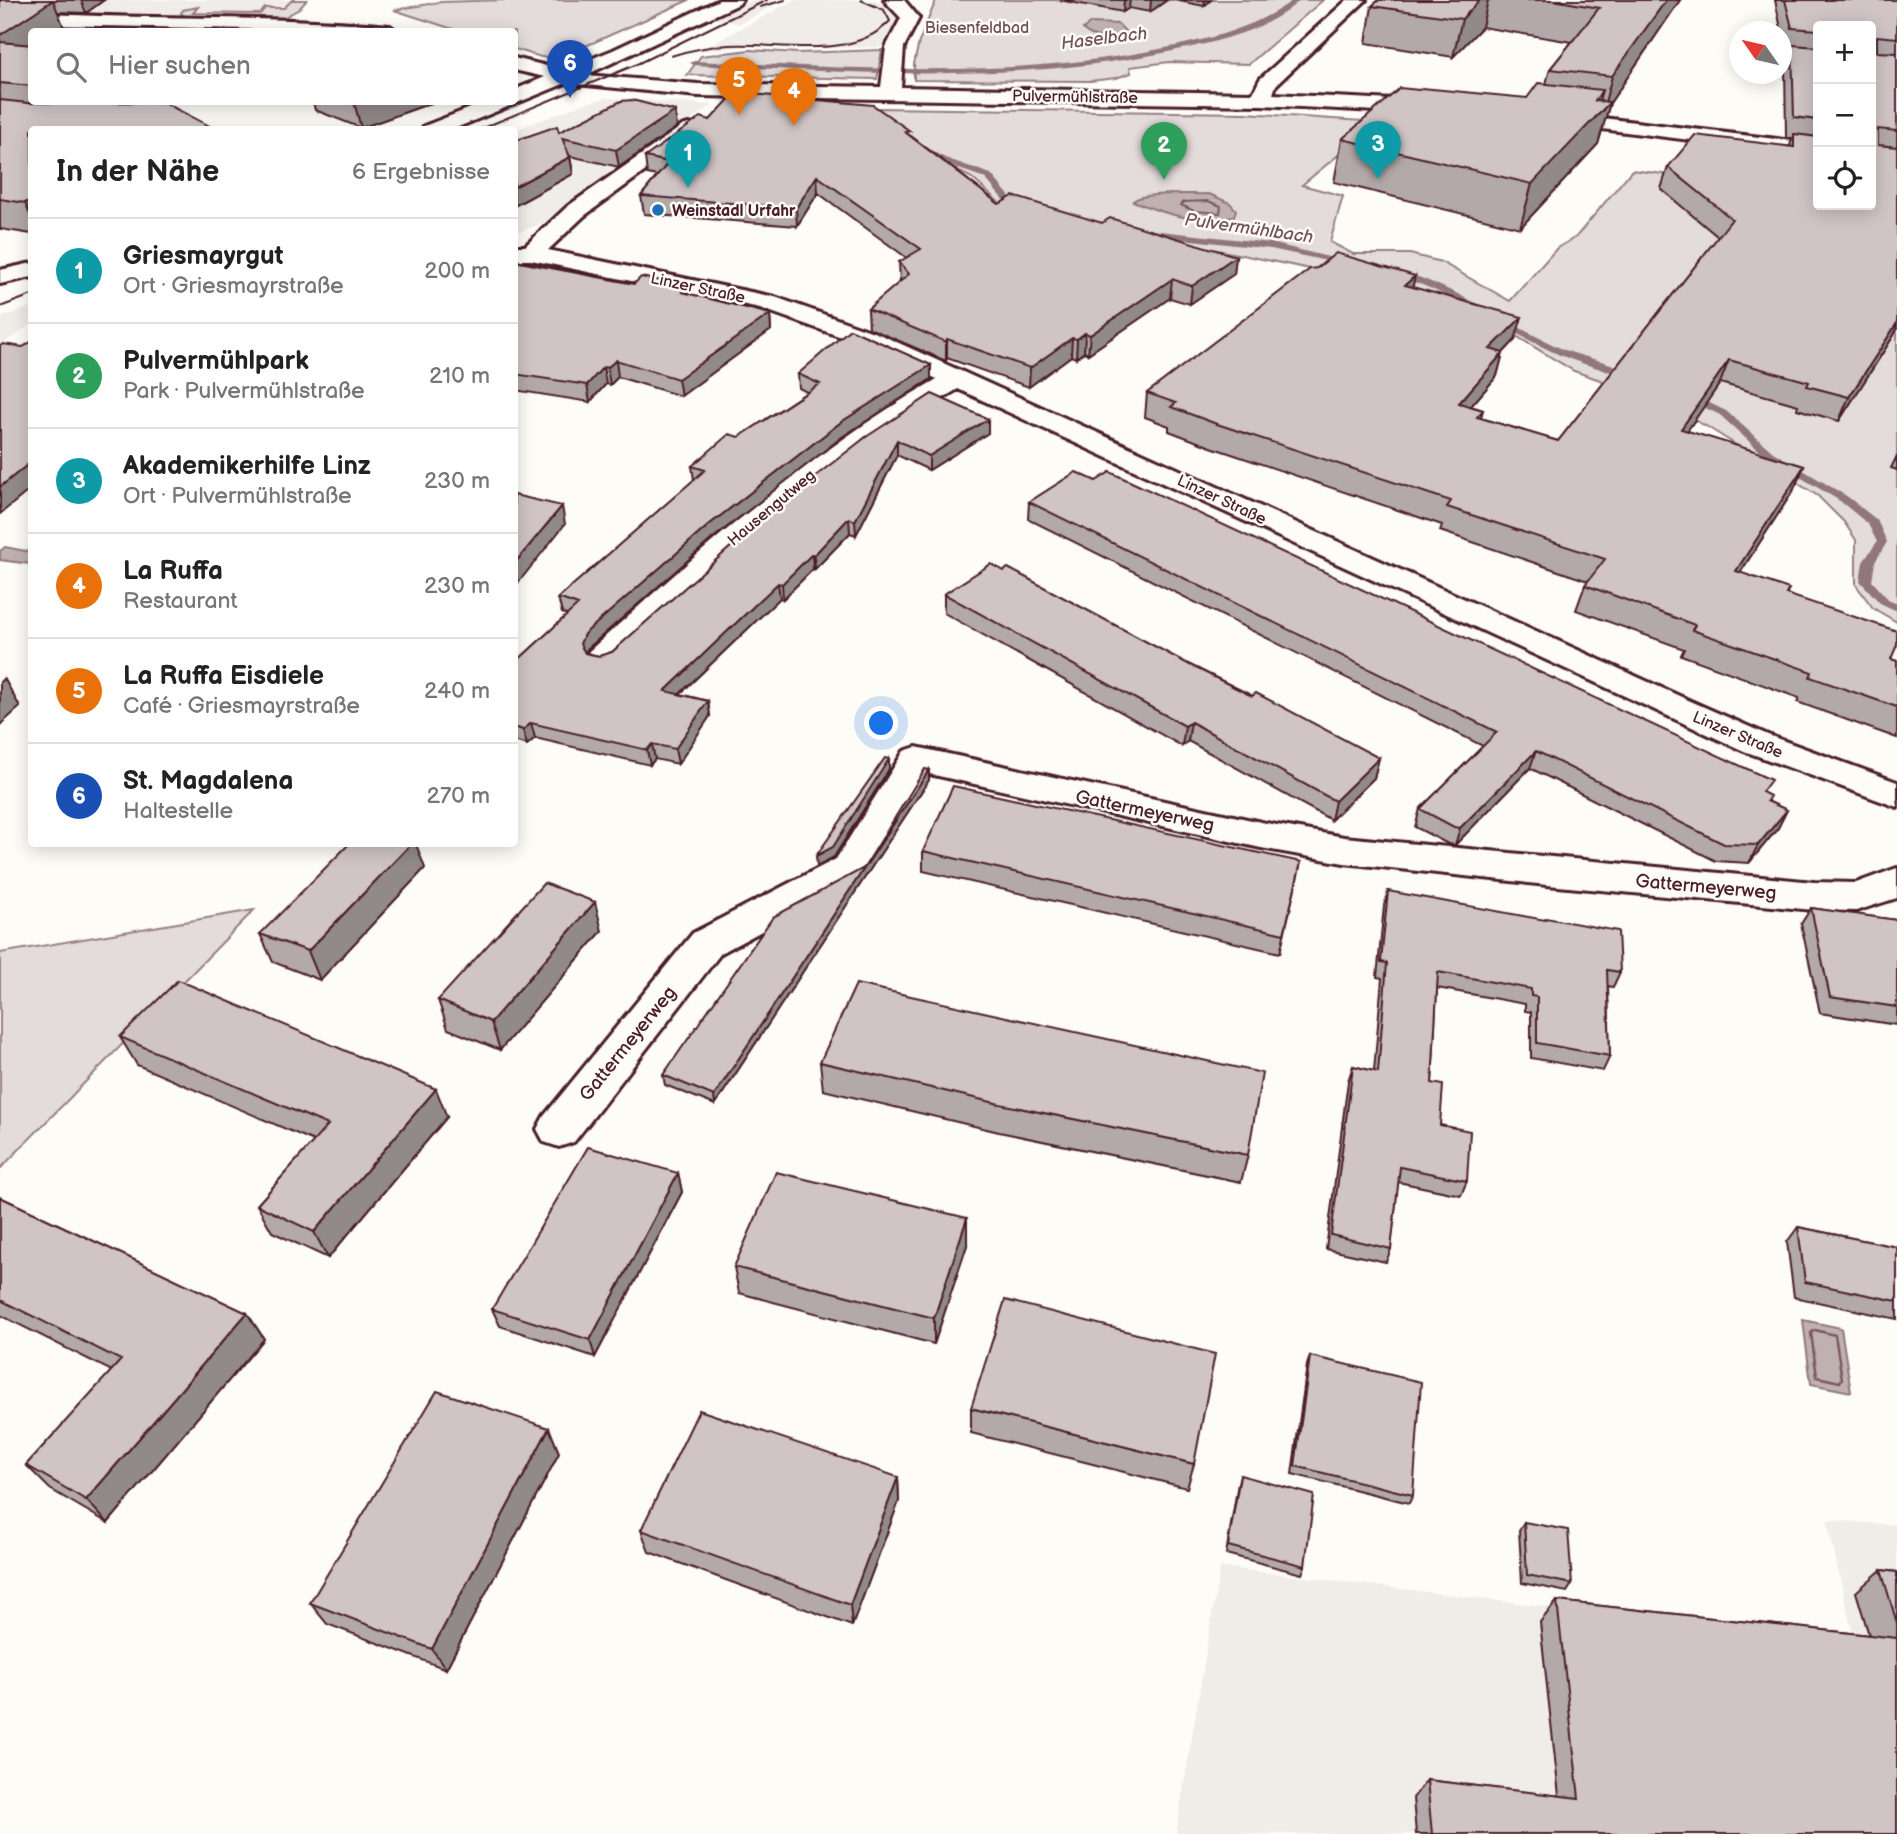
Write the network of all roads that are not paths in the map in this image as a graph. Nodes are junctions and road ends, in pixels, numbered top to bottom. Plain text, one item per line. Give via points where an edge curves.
1 (733, 0) edge
2 (893, 0) edge
3 (1357, 0) edge
4 (316, 5) dead end
5 (355, 11) dead end
6 (0, 16) edge
7 (281, 26) junction
8 (317, 28) edge
9 (398, 28) edge
10 (1792, 57) edge
11 (1813, 59) edge
12 (518, 65) edge
13 (563, 77) junction
14 (891, 79) junction
15 (518, 95) edge
16 (1261, 99) junction
17 (495, 105) edge
18 (723, 107) edge
19 (1458, 108) edge
20 (1529, 115) edge
21 (441, 126) edge
22 (1813, 149) edge
23 (523, 253) edge
24 (28, 271) edge
25 (28, 272) edge
26 (0, 277) edge
27 (0, 286) edge
28 (958, 377) junction
29 (601, 658) edge
30 (1897, 795) edge
31 (1897, 881) edge
32 (559, 1129) dead end

1 - 13 street
2 - 14 street via 910,18 895,47
3 - 16 street via 1264,86
4 - 7 street
5 - 9 street
6 - 7 street
7 - 8 street
10 - 11 street
12 - 13 street, Pulvermühlstraße
13 - 14 street, Pulvermühlstraße via 687,90
13 - 15 street
14 - 16 street, Pulvermühlstraße
16 - 19 street, Pulvermühlstraße
17 - 21 street
18 - 23 street
20 - 22 street
23 - 28 street, Linzer Straße via 766,302
24 - 26 street
25 - 27 street
28 - 29 street, Hausengutweg via 872,430 786,492
28 - 30 street, Linzer Straße via 1674,707
31 - 32 street, Gattermeyerweg via 1856,897 1814,896 1363,852 1261,835 916,759 849,868 707,943

